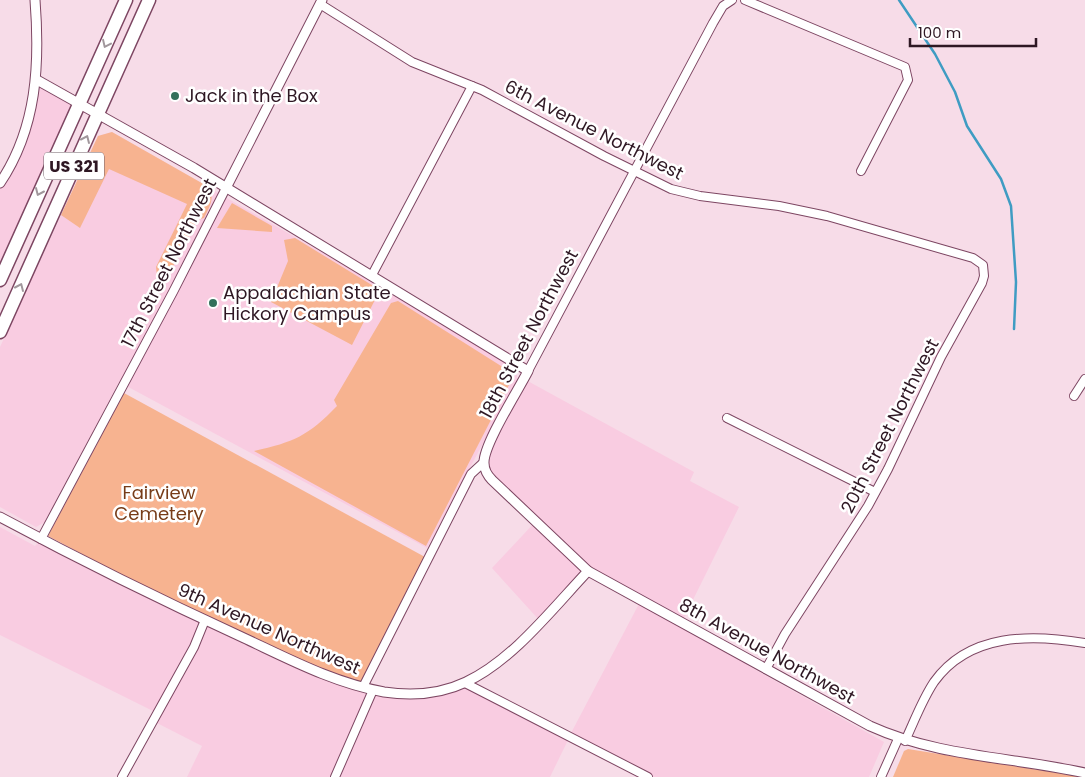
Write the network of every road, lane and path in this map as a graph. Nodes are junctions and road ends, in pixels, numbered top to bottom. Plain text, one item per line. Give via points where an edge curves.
1 (35, 0) edge
2 (126, 0) edge
3 (149, 0) edge
4 (732, 0) edge
5 (745, 0) edge
6 (321, 2) edge
7 (37, 80) junction
8 (472, 86) junction
9 (79, 103) junction
10 (98, 113) junction
11 (861, 171) dead end
12 (634, 172) junction
13 (0, 183) edge
14 (226, 188) junction
15 (984, 269) joint
16 (372, 275) junction
17 (0, 280) edge
18 (0, 332) edge
19 (528, 371) junction
20 (1085, 379) edge
21 (1074, 396) dead end
22 (727, 418) dead end
23 (484, 462) junction
24 (875, 492) junction
25 (0, 517) edge
26 (41, 539) junction
27 (588, 571) junction
28 (205, 620) junction
29 (1085, 643) edge
30 (766, 669) junction
31 (465, 683) junction
32 (362, 687) junction
33 (373, 690) junction
34 (901, 740) junction
35 (1085, 773) edge
36 (122, 777) edge
37 (335, 777) edge
38 (648, 777) edge
39 (881, 777) edge

1 - 7 street
2 -> 9 highway, US 321
3 - 10 highway, US 321
4 - 12 street, 18th Street Northwest via 723,6 713,22
5 - 11 street via 905,67 908,80
6 - 8 street, 6th Avenue Northwest via 412,62
6 - 14 street, 17th Street Northwest
7 - 9 street
7 - 13 street via 18,149
8 - 12 street, 6th Avenue Northwest
8 - 16 street
9 - 10 street
9 -> 17 highway, US 321
10 - 14 street
18 -> 10 highway, US 321
12 - 15 street, 6th Avenue Northwest via 685,193 787,208 845,221 973,258
12 - 19 street, 18th Street Northwest
14 - 16 street
14 - 26 street, 17th Street Northwest
15 - 24 street, 20th Street Northwest via 982,283
16 - 19 street
19 - 23 street, 18th Street Northwest via 488,447
20 - 21 street
22 - 24 street
23 - 27 street, 8th Avenue Northwest via 492,480
23 - 32 street, 18th Street Northwest via 471,474
24 - 30 street, 20th Street Northwest
25 - 26 street, 9th Avenue Northwest
26 - 28 street, 9th Avenue Northwest
27 - 30 street, 8th Avenue Northwest
27 - 31 street, 9th Avenue Northwest via 511,650
28 - 32 street, 9th Avenue Northwest via 334,678
28 - 36 street
29 - 34 street via 1016,638 987,643 970,651 934,682
30 - 34 street, 8th Avenue Northwest
31 - 33 street, 9th Avenue Northwest via 420,694
31 - 38 street
32 - 33 street, 9th Avenue Northwest
33 - 37 street
34 - 35 street, 8th Avenue Northwest via 950,752
34 - 39 street

